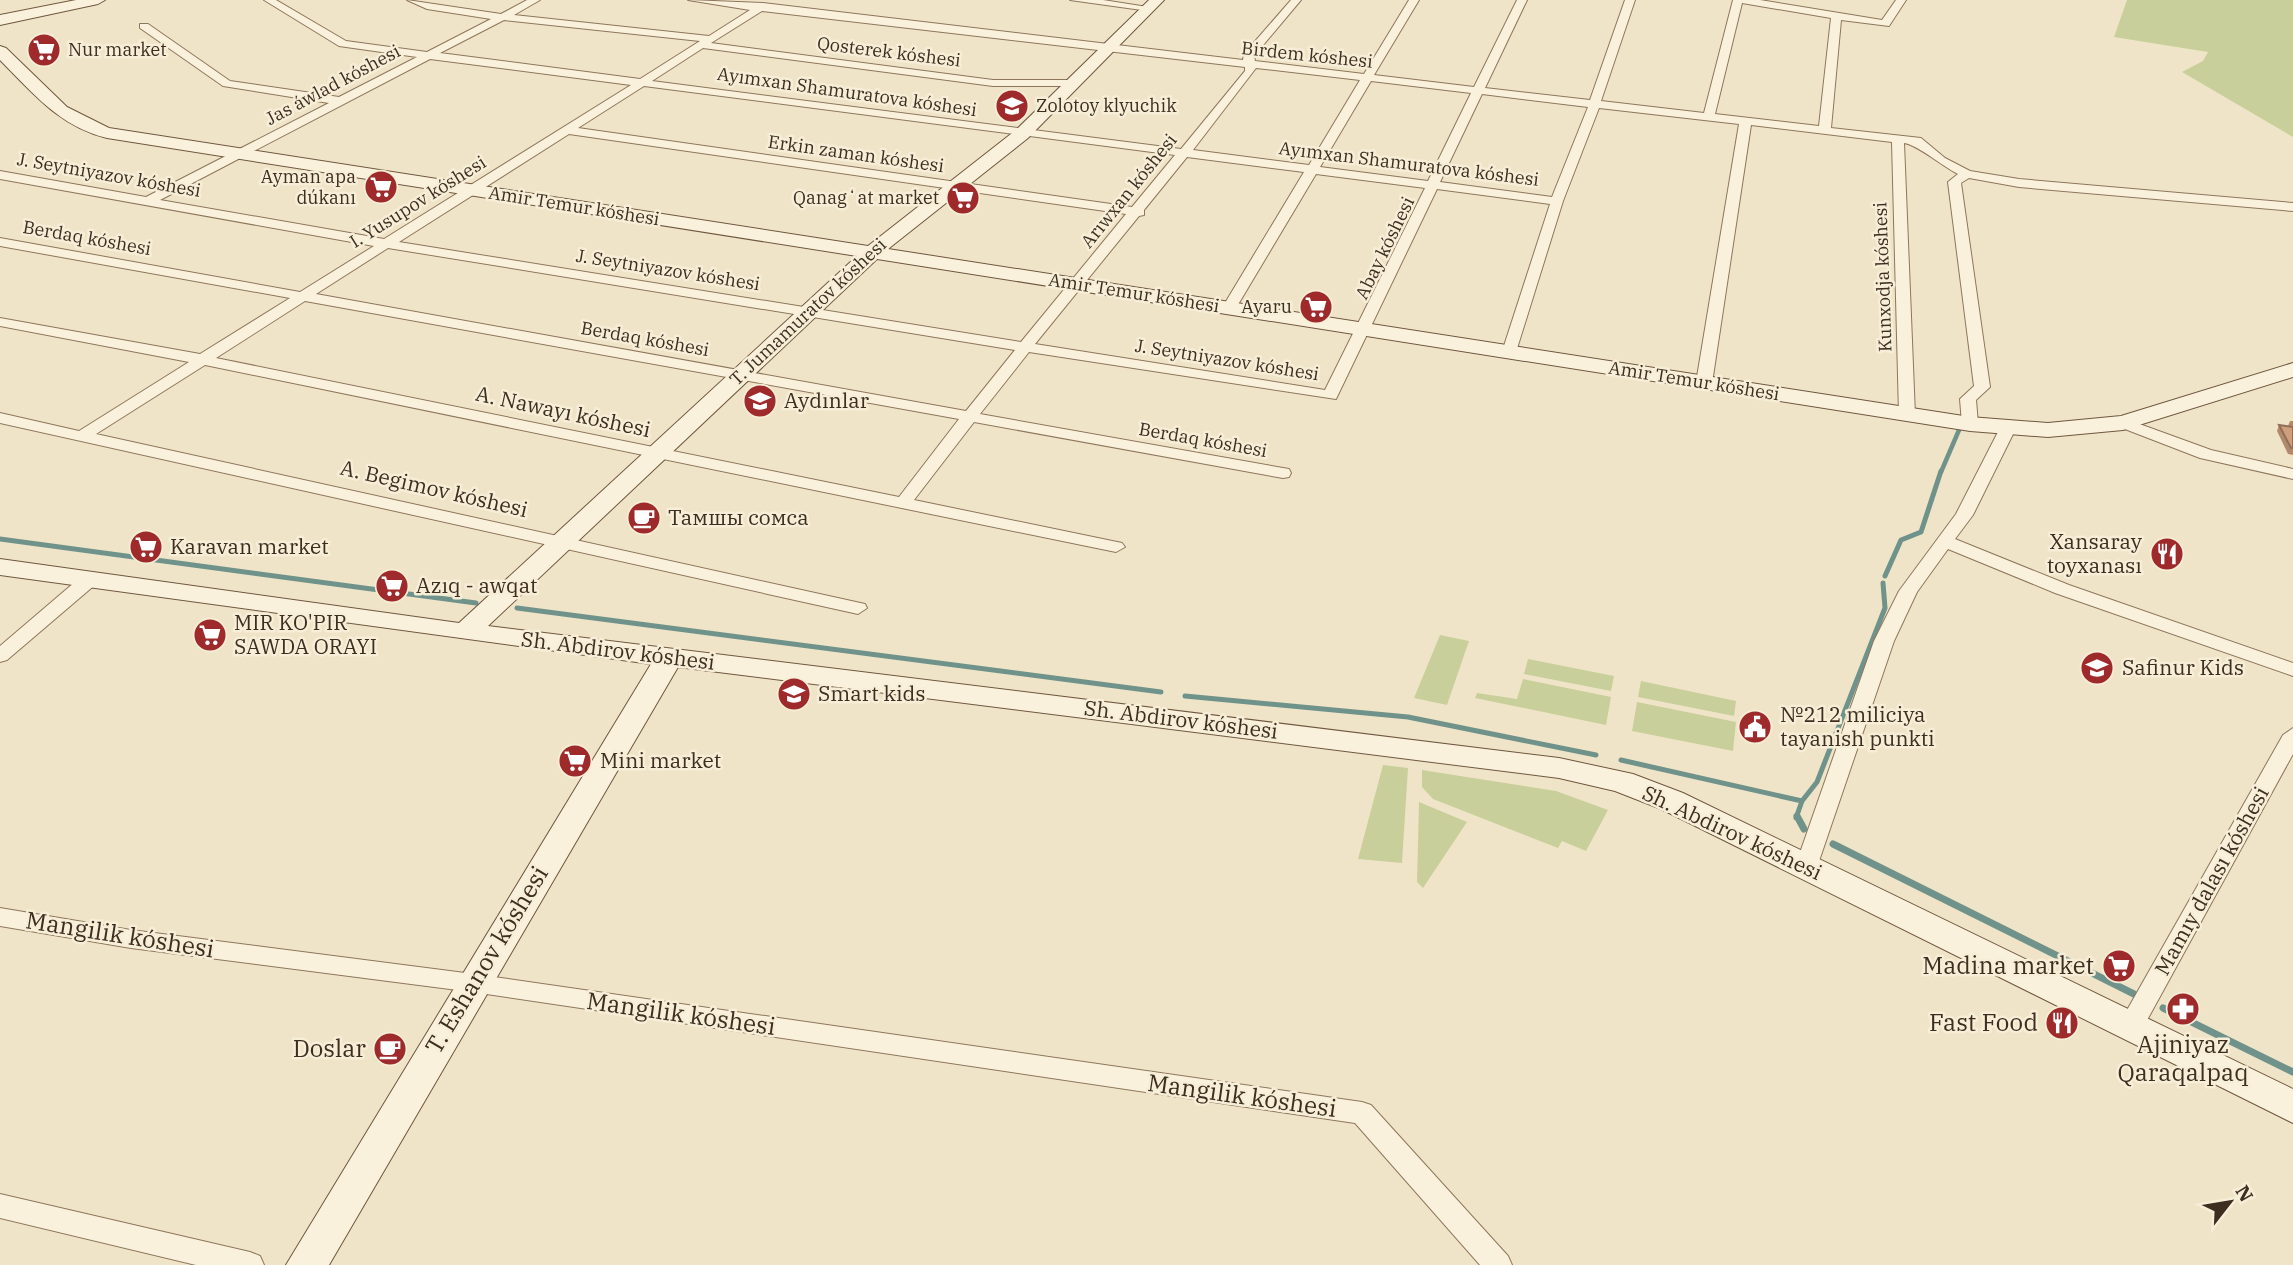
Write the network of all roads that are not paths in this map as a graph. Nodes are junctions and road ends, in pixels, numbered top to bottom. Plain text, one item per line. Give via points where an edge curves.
1 (98, 0) edge
2 (269, 0) edge
3 (412, 0) edge
4 (535, 0) edge
5 (693, 0) edge
6 (773, 0) edge
7 (1075, 0) edge
8 (1296, 0) edge
9 (1414, 0) edge
10 (1522, 0) edge
11 (1630, 0) edge
12 (1740, 0) edge
13 (1901, 0) edge
14 (1153, 4) edge
15 (761, 8) junction
16 (1836, 16) junction
17 (502, 17) junction
18 (0, 20) edge
19 (144, 26) dead end
20 (706, 42) junction
21 (1109, 49) junction
22 (0, 51) edge
23 (428, 54) junction
24 (1250, 66) junction
25 (1365, 79) junction
26 (643, 82) junction
27 (1073, 83) junction
28 (1476, 91) junction
29 (341, 101) junction
30 (1595, 103) junction
31 (1709, 116) junction
32 (1746, 121) junction
33 (568, 130) junction
34 (1825, 130) junction
35 (1022, 134) junction
36 (1898, 139) junction
37 (240, 154) junction
38 (1184, 155) junction
39 (1311, 169) junction
40 (1967, 174) junction
41 (0, 175) edge
42 (1435, 185) junction
43 (957, 187) junction
44 (474, 190) junction
45 (1557, 201) junction
46 (146, 202) junction
47 (2293, 207) edge
48 (1139, 212) junction
49 (0, 242) edge
50 (387, 244) junction
51 (872, 252) junction
52 (1079, 284) junction
53 (304, 297) junction
54 (1229, 308) junction
55 (809, 312) junction
56 (0, 323) edge
57 (1365, 329) junction
58 (1022, 348) junction
59 (1510, 352) junction
60 (200, 359) junction
61 (2293, 370) edge
62 (738, 376) junction
63 (1704, 383) junction
64 (1330, 396) joint
65 (1907, 415) junction
66 (0, 418) edge
67 (967, 418) junction
68 (2123, 423) junction
69 (1970, 424) junction
70 (2008, 428) junction
71 (83, 435) junction
72 (657, 453) junction
73 (1283, 473) dead end
74 (2293, 474) edge
75 (903, 503) junction
76 (564, 541) junction
77 (1946, 542) junction
78 (1116, 547) dead end
79 (0, 567) edge
80 (89, 580) junction
81 (858, 608) dead end
82 (465, 632) junction
83 (0, 656) edge
84 (670, 657) junction
85 (2293, 670) edge
86 (2293, 735) edge
87 (1806, 867) junction
88 (0, 917) edge
89 (472, 983) junction
90 (2131, 1026) junction
91 (2293, 1107) edge
92 (0, 1206) edge
93 (250, 1265) edge
94 (307, 1265) edge
95 (1498, 1265) edge

1 - 18 street
2 - 23 street, Ayımxan Shamuratova kóshesi via 343,44
3 - 17 street, Qosterek kóshesi
4 - 17 street, Jas áwlad kóshesi
5 - 15 street, Birdem kóshesi
6 - 15 street, I. Yusupov kóshesi
7 - 14 street
8 - 24 street, Arıwxan kóshesi via 1248,56
9 - 25 street
10 - 28 street, Abay kóshesi
11 - 30 street
12 - 16 street
12 - 31 street
13 - 16 street via 1885,24
14 - 21 street, T. Jumamuratov kóshesi
15 - 20 street, I. Yusupov kóshesi
15 - 21 street, Birdem kóshesi
16 - 34 street
17 - 20 street, Qosterek kóshesi
17 - 23 street, Jas áwlad kóshesi
19 - 29 street via 227,84
20 - 26 street, I. Yusupov kóshesi
20 - 27 street, Qosterek kóshesi via 993,83
21 - 24 street, Birdem kóshesi
21 - 27 street, T. Jumamuratov kóshesi
22 - 37 street, Amir Temur kóshesi via 57,109 86,128
23 - 26 street, Ayımxan Shamuratova kóshesi
23 - 29 street, Jas áwlad kóshesi
24 - 25 street, Birdem kóshesi
24 - 38 street, Arıwxan kóshesi via 1251,71
25 - 28 street, Birdem kóshesi
25 - 39 street
26 - 33 street, I. Yusupov kóshesi
26 - 35 street, Ayımxan Shamuratova kóshesi
27 - 35 street, T. Jumamuratov kóshesi
28 - 30 street, Birdem kóshesi
28 - 42 street, Abay kóshesi
29 - 37 street, Jas áwlad kóshesi
30 - 31 street, Birdem kóshesi
30 - 45 street
31 - 32 street, Birdem kóshesi
32 - 34 street, Birdem kóshesi
32 - 63 street
33 - 43 street, Erkin zaman kóshesi
33 - 44 street, I. Yusupov kóshesi
34 - 36 street, Birdem kóshesi
35 - 38 street, Ayımxan Shamuratova kóshesi
35 - 43 street, T. Jumamuratov kóshesi
36 - 40 street, Birdem kóshesi via 1917,141
36 - 65 street, Kunxodja kóshesi
37 - 44 street, Amir Temur kóshesi
37 - 46 street, Jas áwlad kóshesi
38 - 39 street, Ayımxan Shamuratova kóshesi
38 - 48 street, Arıwxan kóshesi
39 - 42 street, Ayımxan Shamuratova kóshesi
39 - 54 street
40 - 47 street via 2019,183
40 - 69 street via 1954,182 1982,387 1969,399
41 - 46 street, J. Seytniyazov kóshesi
42 - 45 street, Ayımxan Shamuratova kóshesi
42 - 57 street, Abay kóshesi
43 - 48 street, Erkin zaman kóshesi
43 - 51 street, T. Jumamuratov kóshesi
44 - 50 street, I. Yusupov kóshesi
44 - 51 street, Amir Temur kóshesi
45 - 59 street
46 - 50 street, J. Seytniyazov kóshesi
48 - 52 street, Arıwxan kóshesi
49 - 53 street, Berdaq kóshesi
50 - 53 street, I. Yusupov kóshesi
50 - 55 street, J. Seytniyazov kóshesi
51 - 52 street, Amir Temur kóshesi
51 - 55 street, T. Jumamuratov kóshesi
52 - 54 street, Amir Temur kóshesi
52 - 58 street, Arıwxan kóshesi
53 - 60 street, I. Yusupov kóshesi
53 - 62 street, Berdaq kóshesi
54 - 57 street, Amir Temur kóshesi
55 - 58 street, J. Seytniyazov kóshesi
55 - 62 street, T. Jumamuratov kóshesi
56 - 60 street, A. Nawayı kóshesi
57 - 59 street, Amir Temur kóshesi
57 - 64 street, Abay kóshesi
58 - 64 street, J. Seytniyazov kóshesi
58 - 67 street, Arıwxan kóshesi
59 - 63 street, Amir Temur kóshesi
60 - 71 street, I. Yusupov kóshesi
60 - 72 street, A. Nawayı kóshesi
61 - 68 street, Amir Temur kóshesi
62 - 67 street, Berdaq kóshesi
62 - 72 street, T. Jumamuratov kóshesi
63 - 65 street, Amir Temur kóshesi
65 - 69 street, Amir Temur kóshesi
66 - 71 street, A. Begimov kóshesi
67 - 73 street, Berdaq kóshesi
67 - 75 street, Arıwxan kóshesi
68 - 70 street, Amir Temur kóshesi via 2048,430
68 - 74 street via 2206,454
69 - 70 street, Amir Temur kóshesi
70 - 77 street
71 - 76 street, A. Begimov kóshesi
72 - 75 street, A. Nawayı kóshesi
72 - 76 street, T. Jumamuratov kóshesi
75 - 78 street, A. Nawayı kóshesi
76 - 81 street, A. Begimov kóshesi
76 - 82 street, T. Jumamuratov kóshesi
77 - 85 street via 2062,589
77 - 87 street via 1908,591 1884,641
79 - 80 street, Sh. Abdirov kóshesi
80 - 82 street, Sh. Abdirov kóshesi
80 - 83 street
82 - 84 street, Sh. Abdirov kóshesi
84 - 87 street, Sh. Abdirov kóshesi via 1559,768 1622,782 1672,801
84 - 89 street, T. Eshanov kóshesi
86 - 90 street, Mamıy dalası kóshesi
87 - 90 street, Sh. Abdirov kóshesi
88 - 89 street, Mangilik kóshesi via 131,939
89 - 94 street, T. Eshanov kóshesi
89 - 95 street, Mangilik kóshesi via 1363,1113
90 - 91 street, Sh. Abdirov kóshesi
92 - 93 street

